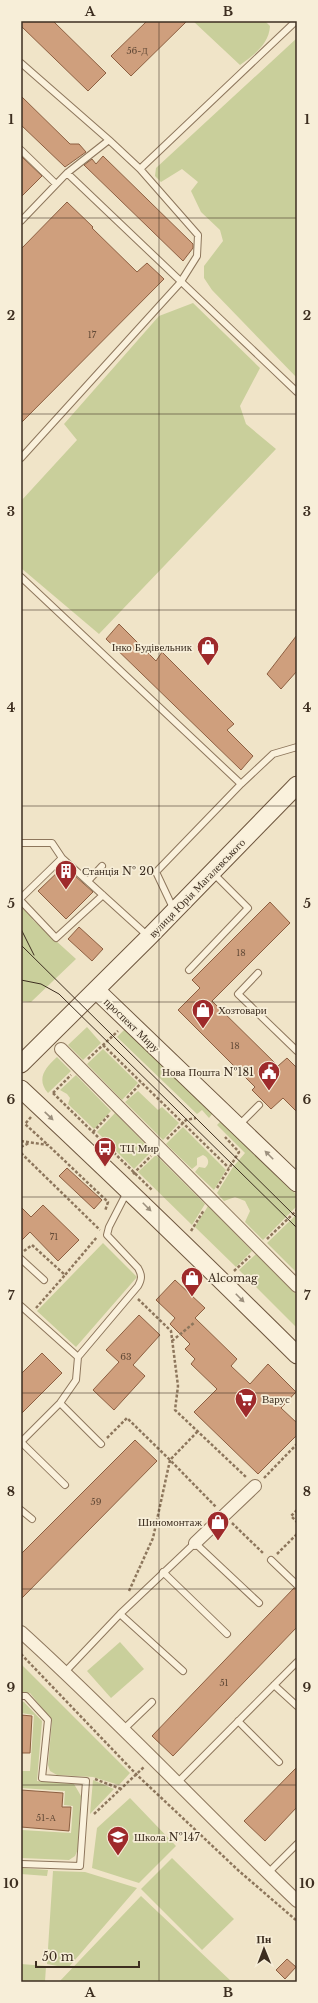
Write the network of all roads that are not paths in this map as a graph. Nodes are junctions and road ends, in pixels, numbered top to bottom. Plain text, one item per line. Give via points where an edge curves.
1 (296, 21) edge
2 (21, 63) edge
3 (109, 140) junction
4 (21, 150) edge
5 (140, 169) junction
6 (67, 173) junction
7 (56, 184) junction
8 (21, 221) edge
9 (180, 283) junction
10 (297, 392) edge
11 (21, 458) edge
12 (21, 577) edge
13 (297, 747) edge
14 (241, 784) junction
15 (297, 785) edge
16 (21, 843) edge
17 (62, 858) junction
18 (102, 866) dead end
19 (213, 873) junction
20 (88, 881) junction
21 (103, 895) junction
22 (21, 900) edge
23 (175, 911) junction
24 (149, 937) junction
25 (189, 970) dead end
26 (258, 973) dead end
27 (96, 990) junction
28 (61, 1049) dead end
29 (297, 1051) edge
30 (21, 1064) edge
31 (21, 1089) edge
32 (259, 1105) dead end
33 (239, 1125) junction
34 (297, 1182) edge
35 (128, 1189) junction
36 (21, 1259) edge
37 (44, 1280) dead end
38 (297, 1286) edge
39 (21, 1306) edge
40 (297, 1355) edge
41 (78, 1357) junction
42 (60, 1403) junction
43 (21, 1442) edge
44 (101, 1444) road end
45 (65, 1485) dead end
46 (255, 1486) road end
47 (21, 1510) edge
48 (32, 1519) dead end
49 (195, 1543) junction
50 (271, 1560) dead end
51 (163, 1572) junction
52 (297, 1585) edge
53 (259, 1603) dead end
54 (120, 1614) junction
55 (21, 1632) edge
56 (226, 1634) dead end
57 (297, 1662) edge
58 (183, 1671) dead end
59 (65, 1672) junction
60 (274, 1684) junction
61 (21, 1696) edge
62 (152, 1702) dead end
63 (297, 1706) edge
64 (238, 1721) junction
65 (124, 1730) junction
66 (279, 1762) dead end
67 (176, 1784) junction
68 (297, 1844) edge
69 (21, 1864) edge
70 (268, 1873) junction
71 (297, 1901) edge

1 - 5 lane
2 - 3 lane
3 - 5 lane
3 - 6 lane
4 - 7 lane
5 - 9 lane via 198,235 197,256
6 - 7 lane
6 - 9 lane
7 - 8 lane
9 - 10 lane
9 - 11 lane
12 - 14 lane
13 - 14 lane via 273,754
14 - 23 lane via 156,872
15 - 19 street, вулиця Юрія Магалевського
16 - 17 lane via 52,843
17 - 20 lane
17 - 22 lane
18 - 20 lane
19 - 23 street, вулиця Юрія Магалевського
19 - 25 lane via 248,908
20 - 21 lane
21 - 22 lane via 56,938
21 - 24 lane
23 - 24 street, вулиця Юрія Магалевського
24 - 27 street, вулиця Юрія Магалевського
26 - 29 lane via 238,994
27 - 30 street, проспект Миру
27 - 33 street, проспект Миру
28 - 38 street
31 -> 35 street
32 - 33 lane
34 -> 33 street, проспект Миру
35 -> 40 street
35 - 41 lane via 107,1235 138,1268 142,1279
36 - 37 lane
39 - 41 lane
41 - 42 lane via 76,1380
42 - 43 lane
42 - 44 lane
43 - 45 lane
46 - 49 street via 226,1518
47 - 48 lane
49 - 51 lane
49 - 53 lane
50 - 52 lane
51 - 54 lane
51 - 56 lane
54 - 58 lane
54 - 59 lane
55 - 59 street
57 - 60 lane
59 - 65 street
60 - 63 lane
60 - 64 lane
61 - 69 lane via 26,1696 48,1720 42,1778 86,1781 80,1866
62 - 65 lane
64 - 66 lane
64 - 67 lane
65 - 67 street
67 - 70 street
68 - 70 lane
70 - 71 street

